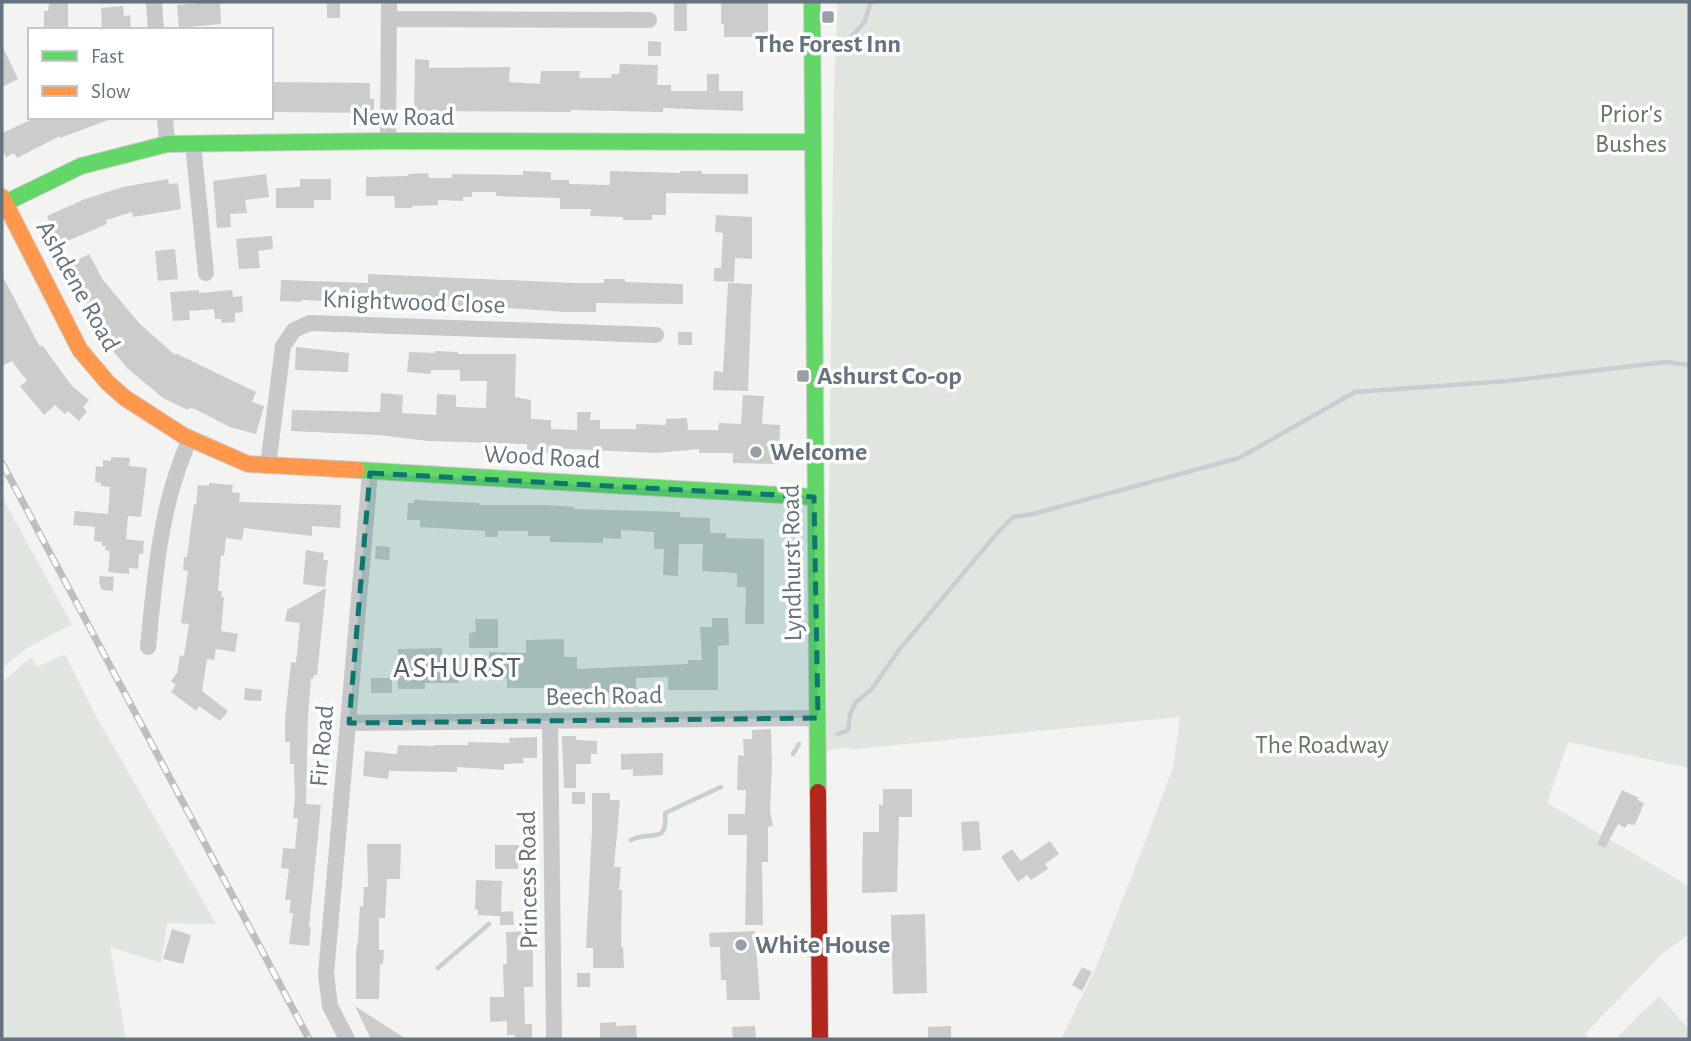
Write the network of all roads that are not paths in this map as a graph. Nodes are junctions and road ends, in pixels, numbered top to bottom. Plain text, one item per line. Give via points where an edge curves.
1 (154, 2) edge
2 (389, 2) edge
3 (811, 2) edge
4 (389, 19) junction
5 (649, 20) dead end
6 (156, 28) edge
7 (165, 119) edge
8 (388, 141) junction
9 (813, 142) junction
10 (167, 144) junction
11 (192, 144) junction
12 (3, 200) edge
13 (206, 273) dead end
14 (632, 316) dead end
15 (632, 334) junction
16 (656, 335) dead end
17 (190, 439) junction
18 (268, 466) junction
19 (370, 473) junction
20 (814, 497) junction
21 (148, 647) dead end
22 (818, 718) junction
23 (550, 721) junction
24 (349, 723) junction
25 (347, 1039) edge
26 (554, 1039) edge
27 (820, 1039) edge

1 - 6 street
2 - 4 street
3 - 9 street, Lyndhurst Road
4 - 5 street
4 - 8 street
7 - 10 street
8 - 9 street, New Road
8 - 11 street, New Road
9 - 20 street, Lyndhurst Road
10 - 11 street, New Road
10 - 12 street, New Road via 81,166
11 - 13 street
12 - 17 street, Ashdene Road via 92,366 130,403
14 - 15 street
15 - 16 street, Knightwood Close
15 - 18 street, Knightwood Close via 310,323 294,330 283,346
17 - 18 street, Ashdene Road via 248,464
17 - 21 street via 166,506
18 - 19 street, Wood Road
19 - 20 street, Wood Road
19 - 24 street, Fir Road
20 - 22 street, Lyndhurst Road
22 - 23 street, Beech Road
22 - 27 street, Lyndhurst Road
23 - 24 street, Beech Road
23 - 26 street, Princess Road
24 - 25 street, Fir Road via 326,974 336,1021

